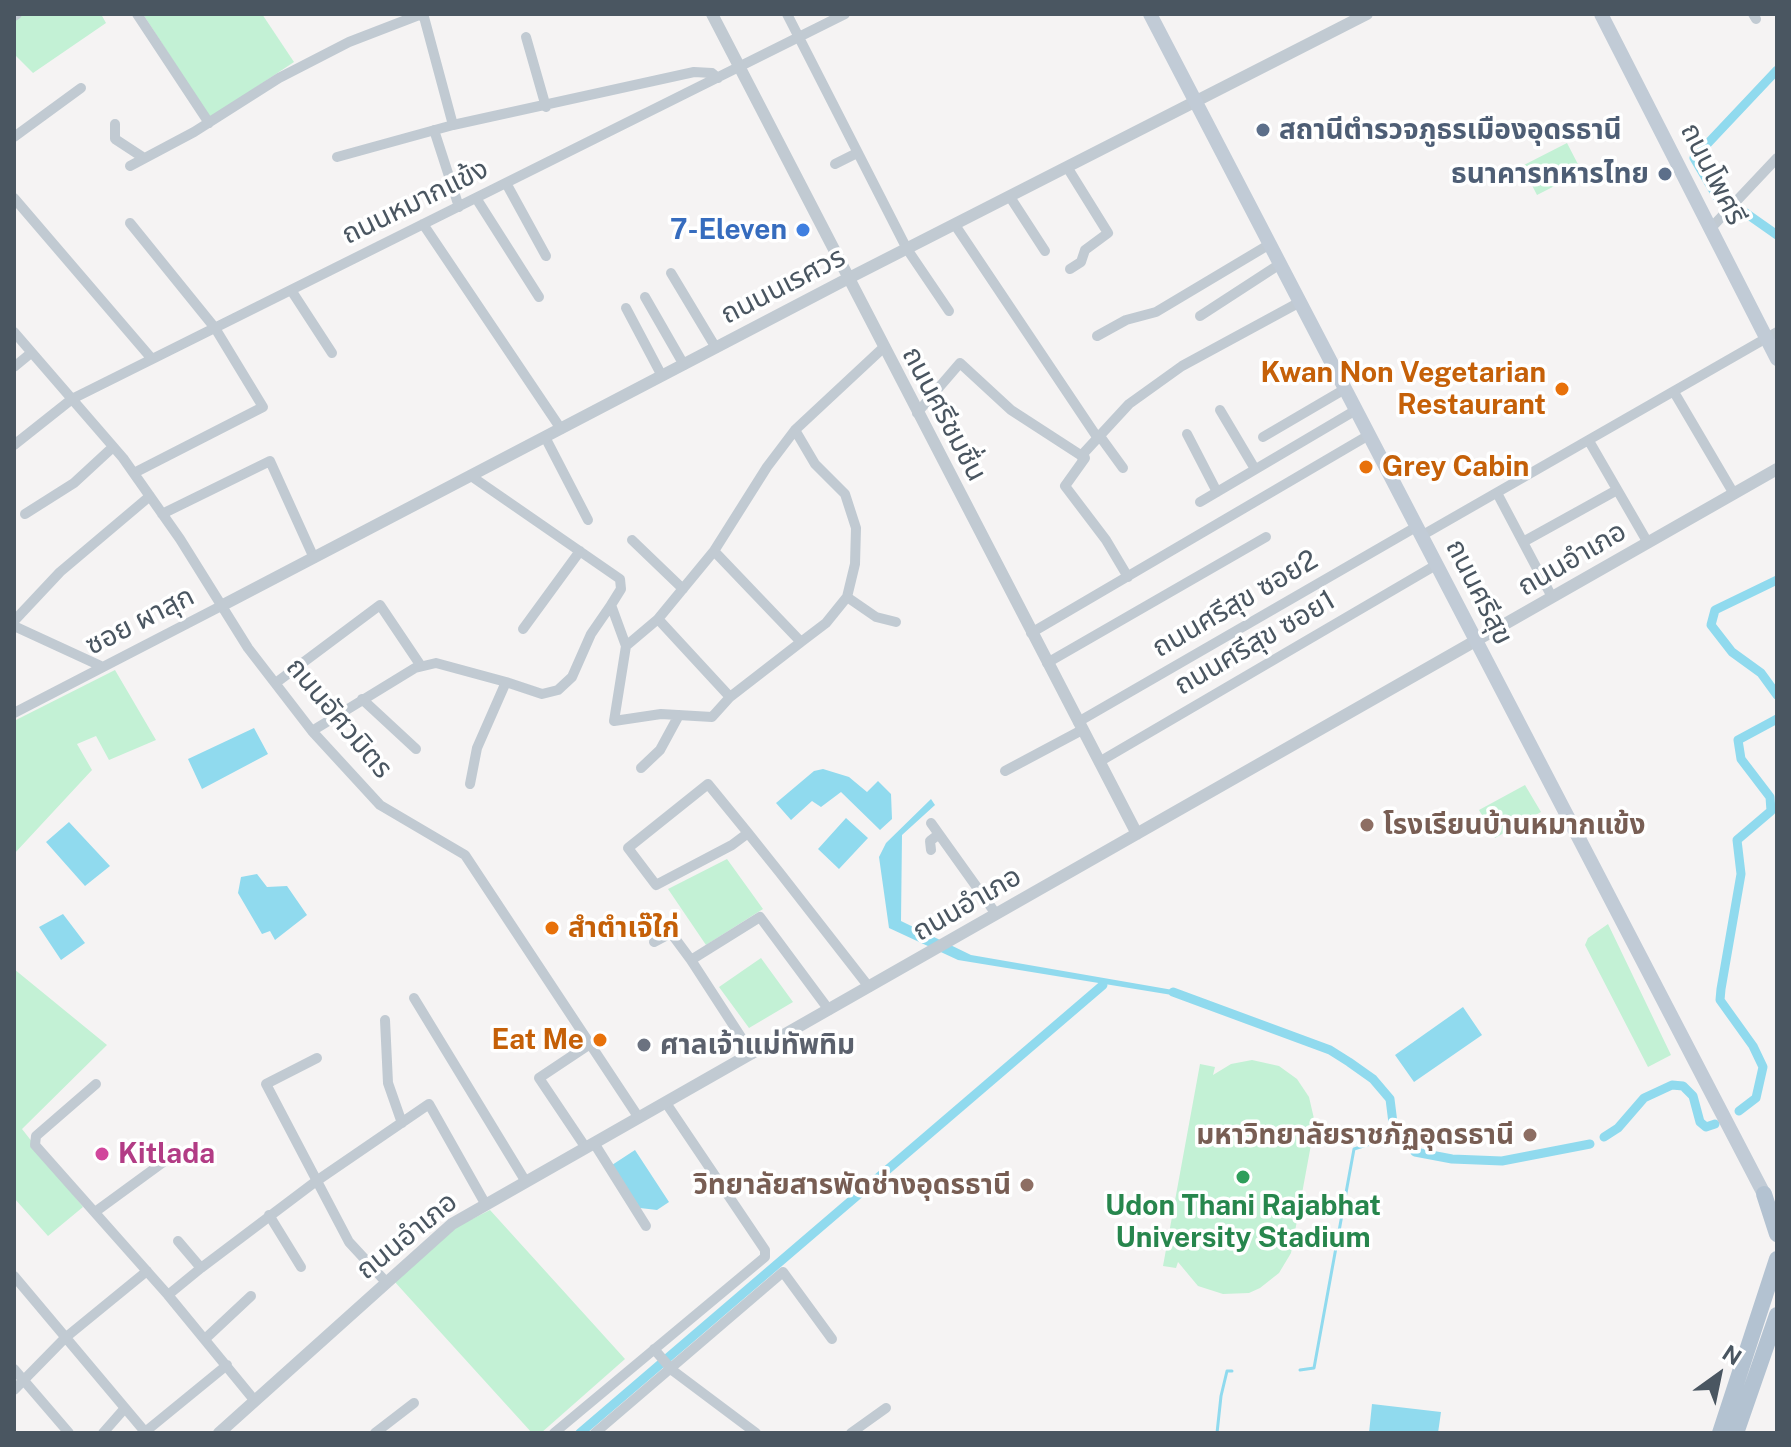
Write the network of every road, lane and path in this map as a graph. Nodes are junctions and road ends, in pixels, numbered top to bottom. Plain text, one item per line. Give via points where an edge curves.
1 (137, 14) edge
2 (712, 14) edge
3 (787, 14) edge
4 (845, 14) edge
5 (1150, 14) edge
6 (1601, 14) edge
7 (423, 15) edge
8 (1362, 15) edge
9 (526, 37) dead end
10 (799, 37) junction
11 (740, 67) junction
12 (718, 78) junction
13 (81, 88) dead end
14 (1196, 102) junction
15 (546, 107) junction
16 (209, 123) junction
17 (115, 124) dead end
18 (453, 125) junction
19 (434, 130) junction
20 (14, 137) edge
21 (857, 153) junction
22 (337, 157) dead end
23 (144, 158) junction
24 (1777, 158) edge
25 (835, 164) dead end
26 (130, 166) dead end
27 (1067, 167) junction
28 (506, 183) junction
29 (1010, 197) junction
30 (14, 198) edge
31 (476, 198) junction
32 (459, 207) junction
33 (130, 223) dead end
34 (423, 224) junction
35 (955, 225) junction
36 (1711, 228) junction
37 (1270, 244) junction
38 (907, 249) junction
39 (1045, 251) dead end
40 (546, 256) dead end
41 (1280, 264) junction
42 (1070, 269) dead end
43 (671, 273) dead end
44 (847, 279) junction
45 (291, 290) junction
46 (539, 297) dead end
47 (645, 297) dead end
48 (1300, 302) junction
49 (626, 308) dead end
50 (949, 311) dead end
51 (1200, 316) dead end
52 (215, 328) junction
53 (14, 332) edge
54 (1772, 335) edge
55 (1097, 336) dead end
56 (716, 348) junction
57 (883, 348) junction
58 (31, 353) junction
59 (332, 353) dead end
60 (152, 359) junction
61 (1777, 359) edge
62 (684, 365) junction
63 (14, 367) edge
64 (662, 376) junction
65 (1345, 389) junction
66 (1674, 392) junction
67 (72, 399) junction
68 (1220, 410) dead end
69 (1356, 410) junction
70 (917, 413) junction
71 (561, 429) junction
72 (795, 430) junction
73 (1187, 434) dead end
74 (1369, 435) junction
75 (1098, 436) junction
76 (545, 437) junction
77 (1263, 437) dead end
78 (1589, 441) junction
79 (14, 445) edge
80 (113, 447) junction
81 (1081, 456) junction
82 (1123, 468) dead end
83 (1255, 469) junction
84 (1777, 469) edge
85 (134, 473) junction
86 (471, 476) junction
87 (1617, 490) junction
88 (1217, 492) junction
89 (1497, 493) junction
90 (1734, 494) junction
91 (150, 496) junction
92 (1200, 502) dead end
93 (25, 514) dead end
94 (162, 514) junction
95 (588, 520) dead end
96 (1419, 532) junction
97 (1266, 537) dead end
98 (632, 540) dead end
99 (1523, 542) junction
100 (1648, 543) junction
101 (580, 551) junction
102 (714, 551) junction
103 (314, 558) junction
104 (1436, 565) junction
105 (1128, 577) junction
106 (683, 589) junction
107 (847, 597) junction
108 (1552, 597) junction
109 (223, 605) junction
110 (611, 605) junction
111 (658, 619) junction
112 (896, 622) dead end
113 (14, 624) edge
114 (523, 629) dead end
115 (1031, 633) junction
116 (1475, 641) junction
117 (801, 642) junction
118 (626, 646) junction
119 (1047, 663) junction
120 (421, 666) junction
121 (103, 667) junction
122 (277, 682) junction
123 (506, 682) junction
124 (730, 697) junction
125 (362, 699) junction
126 (14, 713) edge
127 (679, 715) junction
128 (1080, 726) junction
129 (312, 731) junction
130 (416, 749) dead end
131 (1099, 762) junction
132 (641, 768) dead end
133 (1005, 771) dead end
134 (470, 784) dead end
135 (931, 823) dead end
136 (748, 833) junction
137 (939, 834) junction
138 (1137, 834) junction
139 (931, 850) dead end
140 (996, 914) junction
141 (654, 942) dead end
142 (691, 960) junction
143 (869, 987) junction
144 (414, 998) dead end
145 (829, 1010) junction
146 (385, 1020) dead end
147 (590, 1044) junction
148 (752, 1054) junction
149 (317, 1058) dead end
150 (96, 1084) dead end
151 (666, 1103) junction
152 (639, 1118) junction
153 (402, 1123) junction
154 (590, 1146) junction
155 (173, 1155) dead end
156 (315, 1182) junction
157 (526, 1182) junction
158 (1770, 1199) edge
159 (486, 1205) junction
160 (95, 1212) junction
161 (269, 1215) junction
162 (646, 1226) dead end
163 (1777, 1234) edge
164 (178, 1241) dead end
165 (1777, 1259) edge
166 (301, 1267) dead end
167 (201, 1268) junction
168 (147, 1271) junction
169 (14, 1276) edge
170 (386, 1282) junction
171 (168, 1295) junction
172 (251, 1296) dead end
173 (1777, 1315) edge
174 (65, 1338) junction
175 (205, 1339) junction
176 (832, 1339) dead end
177 (657, 1353) junction
178 (227, 1365) junction
179 (670, 1368) junction
180 (14, 1369) edge
181 (24, 1381) junction
182 (14, 1390) edge
183 (255, 1401) junction
184 (414, 1403) dead end
185 (125, 1408) junction
186 (886, 1408) dead end
187 (146, 1432) edge
188 (69, 1433) edge
189 (103, 1433) edge
190 (219, 1433) edge
191 (375, 1433) edge
192 (554, 1433) edge
193 (595, 1433) edge
194 (756, 1433) edge
195 (851, 1433) edge
196 (1720, 1433) edge
197 (1736, 1433) edge

1 - 16 street
2 - 11 street, ถนนศรีชมชื่น
3 - 10 street
4 - 10 street, ถนนหมากแข้ง
5 - 14 main road, ถนนศรีสุข
6 - 36 main road, ถนนโพศรี
7 - 16 street via 349,42
7 - 18 street
8 - 14 street, ถนนนเรศวร
9 - 15 street
10 - 11 street, ถนนหมากแข้ง
10 - 21 street
11 - 12 street, ถนนหมากแข้ง
11 - 44 street, ถนนศรีชมชื่น
12 - 15 street via 694,72
12 - 28 street, ถนนหมากแข้ง
13 - 20 street
14 - 27 street, ถนนนเรศวร
14 - 37 main road, ถนนศรีสุข
15 - 18 street
16 - 23 street
17 - 23 street via 115,139
18 - 19 street
19 - 22 street
19 - 32 street
21 - 25 street
21 - 38 street
23 - 26 street
24 - 36 street
27 - 29 street, ถนนนเรศวร
27 - 42 street via 1108,233
28 - 31 street, ถนนหมากแข้ง
28 - 40 street
29 - 35 street, ถนนนเรศวร
29 - 39 street
30 - 60 street
31 - 32 street, ถนนหมากแข้ง
31 - 46 street
32 - 34 street, ถนนหมากแข้ง
33 - 52 street
34 - 45 street, ถนนหมากแข้ง
34 - 71 street
35 - 38 street, ถนนนเรศวร
35 - 75 street
36 - 54 main road, ถนนโพศรี
37 - 41 main road, ถนนศรีสุข
37 - 55 street via 1156,312
38 - 44 street, ถนนนเรศวร
38 - 50 street
41 - 48 main road, ถนนศรีสุข
41 - 51 street
43 - 56 street
44 - 56 street, ถนนนเรศวร
44 - 57 street, ถนนศรีชมชื่น
45 - 52 street, ถนนหมากแข้ง
45 - 59 street
47 - 62 street
48 - 65 main road, ถนนศรีสุข
48 - 75 street via 1182,366 1129,404
49 - 64 street
52 - 60 street, ถนนหมากแข้ง
52 - 85 street via 263,407
53 - 58 street, ถนนอัศวมิตร
54 - 61 main road, ถนนโพศรี
54 - 66 street, ถนนศรีสุข ซอย2
56 - 62 street, ถนนนเรศวร
57 - 70 street, ถนนศรีชมชื่น
57 - 72 street
58 - 63 street
58 - 67 street, ถนนอัศวมิตร
60 - 67 street, ถนนหมากแข้ง
62 - 64 street, ถนนนเรศวร
64 - 71 street, ถนนนเรศวร
65 - 69 main road, ถนนศรีสุข
65 - 77 street
66 - 78 street, ถนนศรีสุข ซอย2
66 - 90 street
67 - 79 street, ถนนหมากแข้ง
67 - 80 street, ถนนอัศวมิตร
68 - 83 street
69 - 74 main road, ถนนศรีสุข
69 - 83 street
70 - 81 street via 960,363 1011,410
70 - 115 street, ถนนศรีชมชื่น
71 - 76 street, ถนนนเรศวร
72 - 102 street
72 - 107 street via 815,464 845,494 856,528
73 - 88 street
74 - 96 main road, ถนนศรีสุข
74 - 105 street
75 - 81 street
75 - 82 street
76 - 86 street, ถนนนเรศวร
76 - 95 street
78 - 87 street
78 - 89 street, ถนนศรีสุข ซอย2
80 - 85 street, ถนนอัศวมิตร
80 - 93 street via 74,483
81 - 105 street via 1085,458 1065,486
83 - 88 street
84 - 90 street, ถนนอำเภอ
85 - 91 street, ถนนอัศวมิตร
86 - 101 street
86 - 103 street, ถนนนเรศวร
87 - 99 street
87 - 100 street
88 - 92 street
89 - 96 street, ถนนศรีสุข ซอย2
89 - 99 street
90 - 100 street, ถนนอำเภอ
91 - 94 street, ถนนอัศวมิตร
91 - 113 street via 82,552
94 - 103 street via 270,461
94 - 109 street, ถนนอัศวมิตร
96 - 104 main road, ถนนศรีสุข
96 - 128 street, ถนนศรีสุข ซอย2
97 - 119 street
98 - 106 street
99 - 108 street
100 - 108 street, ถนนอำเภอ
101 - 110 street via 620,579 621,589
101 - 114 street
102 - 106 street
102 - 117 street
103 - 109 street, ถนนนเรศวร
104 - 116 main road, ถนนศรีสุข
104 - 131 street, ถนนศรีสุข ซอย1
105 - 115 street
106 - 111 street
107 - 112 street via 876,617
107 - 117 street
108 - 116 street, ถนนอำเภอ
109 - 121 street, ซอย ผาสุก
109 - 122 street, ถนนอัศวมิตร via 248,648
110 - 118 street
110 - 123 street via 572,677 558,690 542,694
111 - 118 street
111 - 124 street
113 - 121 street
115 - 119 street, ถนนศรีชมชื่น
116 - 138 street, ถนนอำเภอ
116 - 158 main road, ถนนศรีสุข
117 - 124 street
118 - 127 street via 614,721
119 - 128 street, ถนนศรีชมชื่น
120 - 122 street via 380,605
120 - 123 street via 436,663
120 - 125 street
121 - 126 street, ซอย ผาสุก
122 - 129 street, ถนนอัศวมิตร
123 - 134 street via 477,748
124 - 127 street via 712,717
125 - 129 street
125 - 130 street
127 - 132 street via 660,750
128 - 131 street, ถนนศรีชมชื่น
128 - 133 street, ถนนศรีสุข ซอย2
129 - 147 street, ถนนอัศวมิตร via 380,805 465,855
131 - 138 street, ถนนศรีชมชื่น
135 - 137 street
136 - 136 street via 708,784 628,848 656,885
136 - 143 street
137 - 139 street via 930,841
137 - 140 street
138 - 140 street, ถนนอำเภอ
140 - 143 street, ถนนอำเภอ
141 - 142 street via 671,933
142 - 145 street via 760,917
142 - 148 street
143 - 145 street, ถนนอำเภอ
144 - 157 street
145 - 148 street, ถนนอำเภอ
146 - 153 street via 388,1083
147 - 152 street, ถนนอัศวมิตร
147 - 154 street via 539,1078
148 - 151 street, ถนนอำเภอ
149 - 156 street via 266,1084
150 - 160 street via 34,1141
151 - 152 street, ถนนอำเภอ
151 - 177 street via 765,1257
152 - 154 street, ถนนอำเภอ
153 - 156 street
153 - 159 street via 429,1104
154 - 157 street, ถนนอำเภอ
154 - 162 street
155 - 160 street
156 - 161 street
156 - 170 street via 349,1242
157 - 159 street, ถนนอำเภอ
158 - 163 main road
159 - 170 street, ถนนอำเภอ via 452,1224
160 - 168 street
161 - 166 street
161 - 167 street
164 - 167 street
165 - 196 main road
167 - 171 street
168 - 171 street
168 - 174 street
169 - 174 street
170 - 183 street, ถนนอำเภอ
171 - 175 street
172 - 175 street
173 - 197 main road
174 - 181 street
174 - 185 street
175 - 178 street
176 - 179 street via 783,1272
177 - 179 street
177 - 192 street
178 - 183 street
178 - 187 street
179 - 193 street
179 - 194 street
180 - 181 street
181 - 182 street
181 - 188 street
183 - 190 street, ถนนอำเภอ
184 - 191 street
185 - 187 street
185 - 189 street
186 - 195 street

